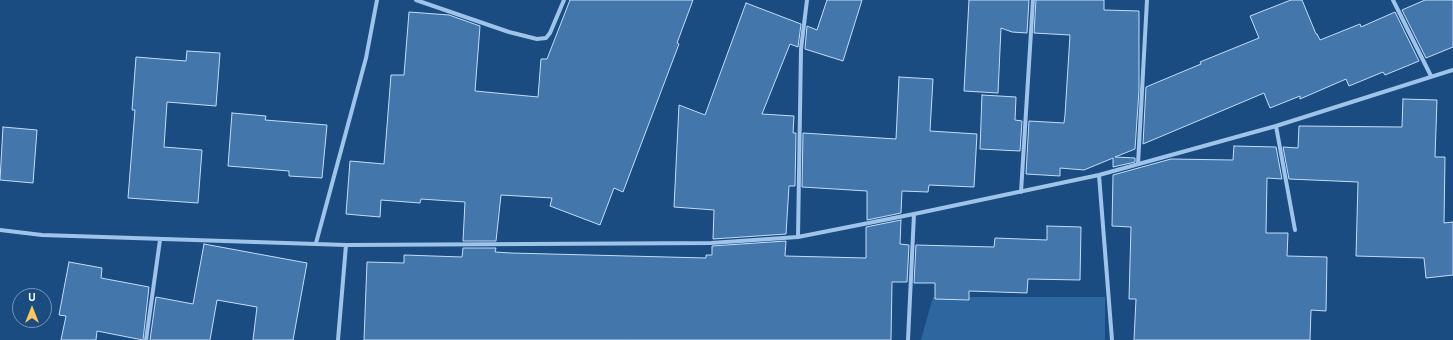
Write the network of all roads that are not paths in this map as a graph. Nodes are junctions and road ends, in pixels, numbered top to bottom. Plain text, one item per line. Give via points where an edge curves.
1 (377, 0) edge
2 (416, 0) edge
3 (564, 0) edge
4 (807, 0) edge
5 (1033, 0) edge
6 (1146, 0) edge
7 (1392, 0) edge
8 (1453, 70) edge
9 (1431, 76) junction
10 (1276, 126) junction
11 (1138, 164) junction
12 (1098, 175) junction
13 (1021, 192) junction
14 (914, 214) junction
15 (0, 230) edge
16 (1296, 230) dead end
17 (798, 237) junction
18 (160, 240) junction
19 (316, 243) junction
20 (346, 245) junction
21 (146, 340) edge
22 (338, 340) edge
23 (908, 340) edge
24 (1112, 340) edge

1 - 19 street via 366,58
2 - 3 street via 537,39 546,38 550,33
4 - 17 street via 801,49
5 - 13 street
6 - 11 street
7 - 9 street
8 - 9 street
9 - 10 street
10 - 11 street
10 - 16 street
11 - 12 street
12 - 13 street
12 - 24 street
13 - 14 street
14 - 17 street
14 - 23 street
15 - 18 street via 42,235
17 - 20 street via 711,243
18 - 19 street
18 - 21 street
19 - 20 street
20 - 22 street

